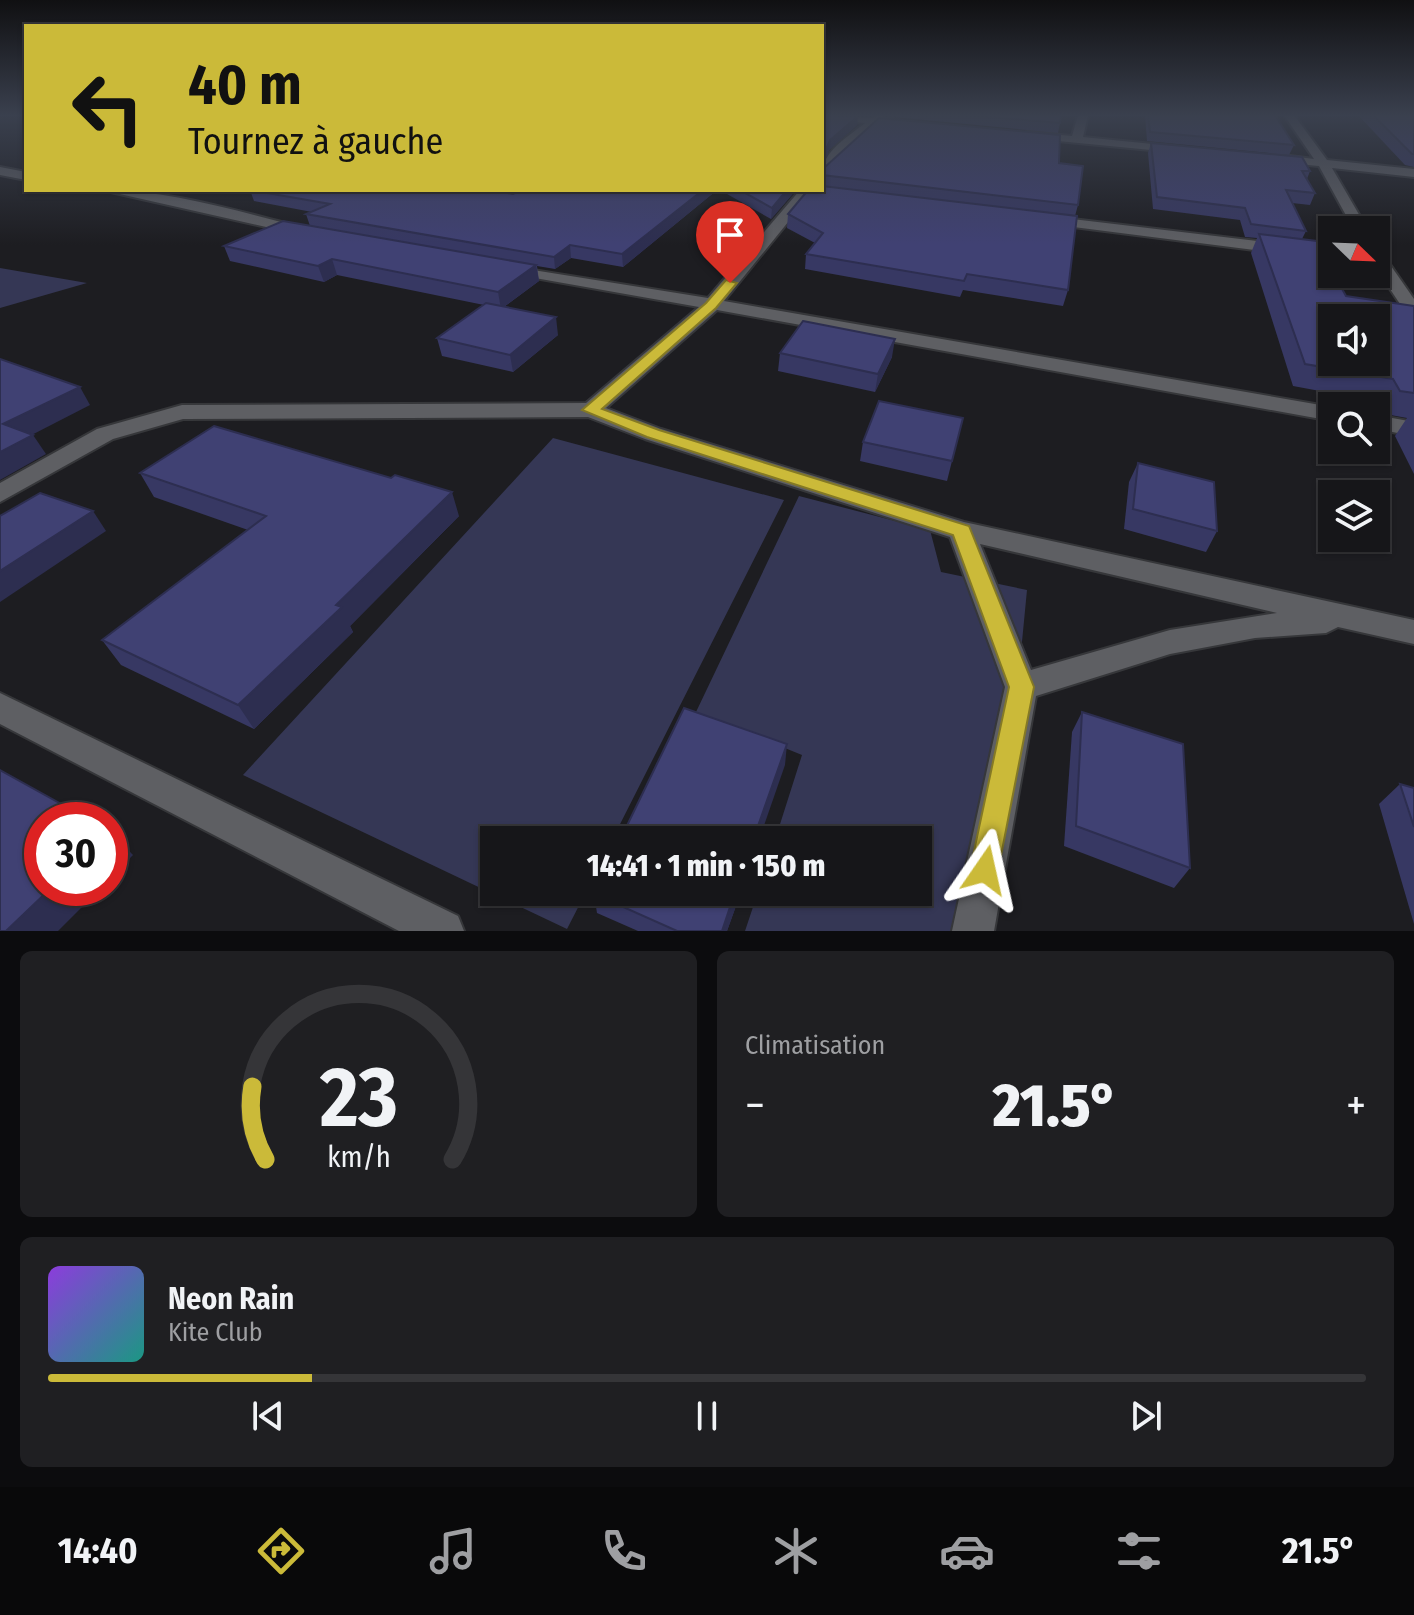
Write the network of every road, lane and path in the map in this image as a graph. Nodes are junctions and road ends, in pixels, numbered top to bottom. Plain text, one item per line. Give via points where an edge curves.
1 (1277, 158) edge
2 (1320, 158) edge
3 (1323, 163) junction
4 (0, 171) edge
5 (1414, 173) edge
6 (24, 176) edge
7 (121, 192) edge
8 (811, 192) edge
9 (1353, 216) edge
10 (1038, 219) edge
11 (318, 234) edge
12 (1318, 253) edge
13 (483, 263) edge
14 (1390, 278) edge
15 (711, 306) junction
16 (1414, 312) edge
17 (591, 410) junction
18 (1318, 412) edge
19 (1390, 425) edge
20 (1414, 429) edge
21 (0, 494) edge
22 (961, 531) junction
23 (1352, 619) junction
24 (1414, 632) edge
25 (1021, 687) junction
26 (0, 708) edge
27 (443, 931) edge
28 (973, 931) edge

1 - 3 street
2 - 3 street
3 - 5 street
3 - 9 street
4 - 6 street
7 - 11 street
8 - 15 street
10 - 12 street
13 - 15 street
14 - 16 street
15 - 17 street
15 - 18 street
17 - 21 street via 182,412 105,434
17 - 22 street
19 - 20 street
22 - 23 street
22 - 25 street
23 - 24 street
23 - 25 street via 1255,626 1170,642
25 - 28 street
26 - 27 street

